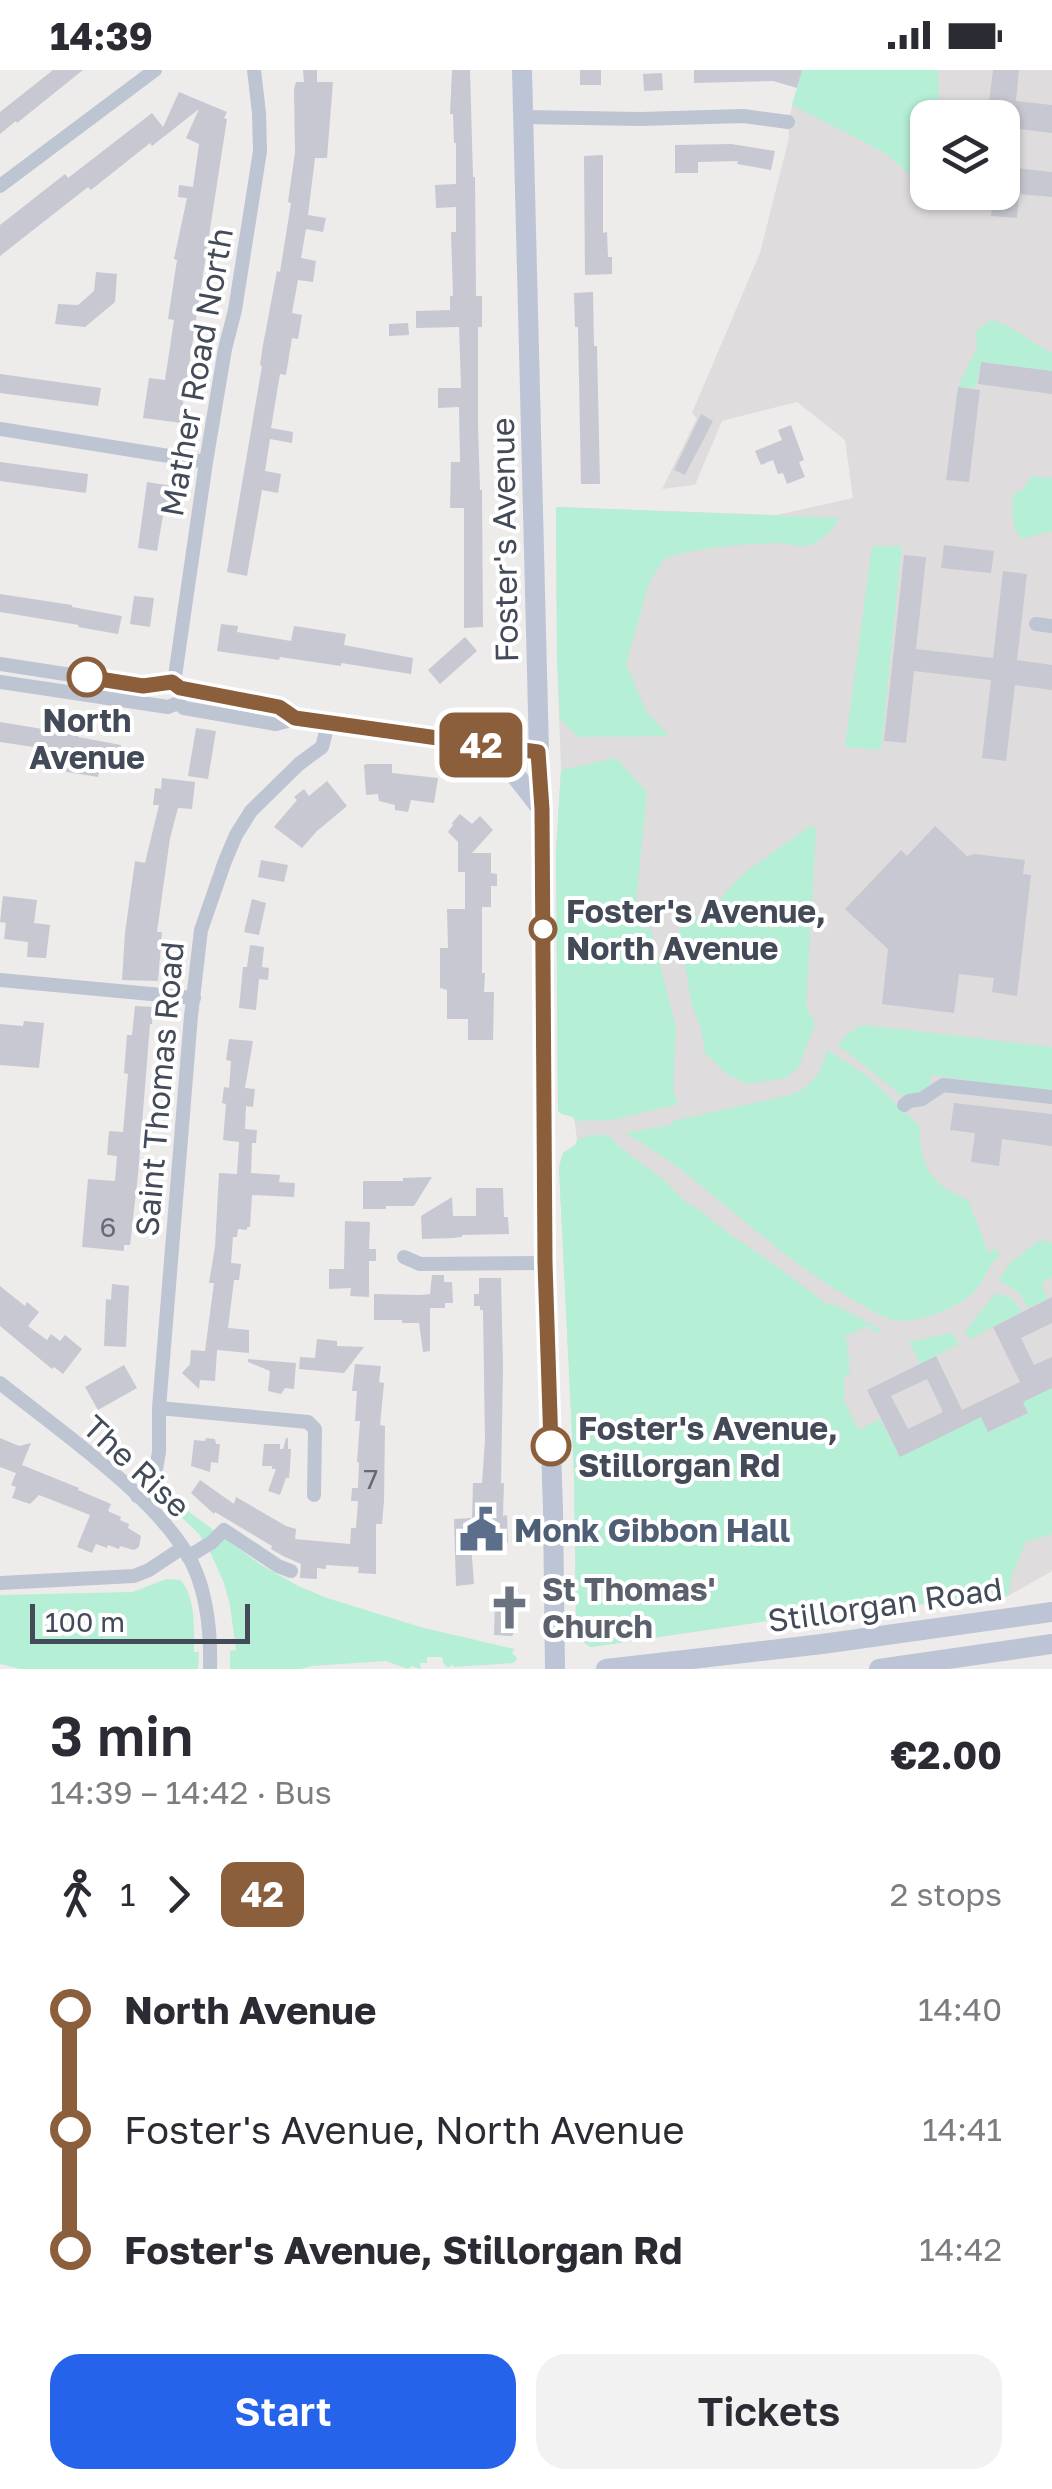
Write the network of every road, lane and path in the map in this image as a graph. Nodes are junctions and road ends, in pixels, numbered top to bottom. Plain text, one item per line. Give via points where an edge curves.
1 (154, 70) edge
2 (254, 70) edge
3 (522, 70) edge
4 (524, 117) junction
5 (788, 122) dead end
6 (0, 186) edge
7 (0, 429) edge
8 (206, 462) junction
9 (1036, 624) dead end
10 (1052, 626) edge
11 (0, 664) edge
12 (0, 682) edge
13 (173, 689) junction
14 (328, 724) junction
15 (475, 744) junction
16 (538, 752) junction
17 (542, 809) junction
18 (0, 980) edge
19 (194, 998) junction
20 (1052, 1098) edge
21 (904, 1105) dead end
22 (404, 1257) dead end
23 (545, 1263) junction
24 (0, 1383) edge
25 (159, 1408) junction
26 (314, 1495) dead end
27 (137, 1496) junction
28 (185, 1552) junction
29 (291, 1571) dead end
30 (0, 1583) edge
31 (1052, 1612) edge
32 (1052, 1644) edge
33 (210, 1669) edge
34 (554, 1669) edge
35 (606, 1669) edge
36 (879, 1669) edge

1 - 6 street
2 - 8 street, Mather Road North via 260,152
3 - 4 main road, Foster's Avenue
4 - 5 street via 743,116
4 - 16 main road, Foster's Avenue
7 - 8 street
8 - 13 street, Mather Road North
9 - 10 street
11 - 13 street
12 - 13 street via 168,707
13 - 14 street via 184,708 276,724 295,718
14 - 15 street
14 - 19 street, Saint Thomas Road via 322,747 273,788 236,835 201,930
15 - 16 street
15 - 17 main road via 513,772
16 - 17 main road, Foster's Avenue
17 - 23 main road, Foster's Avenue
18 - 19 street
19 - 25 street, Saint Thomas Road
20 - 21 street via 943,1085
22 - 23 street via 420,1264
23 - 34 main road, Foster's Avenue
24 - 27 street, The Rise
25 - 26 street via 308,1422 315,1429
25 - 27 street, Saint Thomas Road via 156,1468
27 - 28 street, The Rise
28 - 29 street via 224,1530
28 - 30 street via 118,1579
28 - 33 street, The Rise via 208,1616
31 - 35 main road, Stillorgan Road
32 - 36 main road, Stillorgan Road

